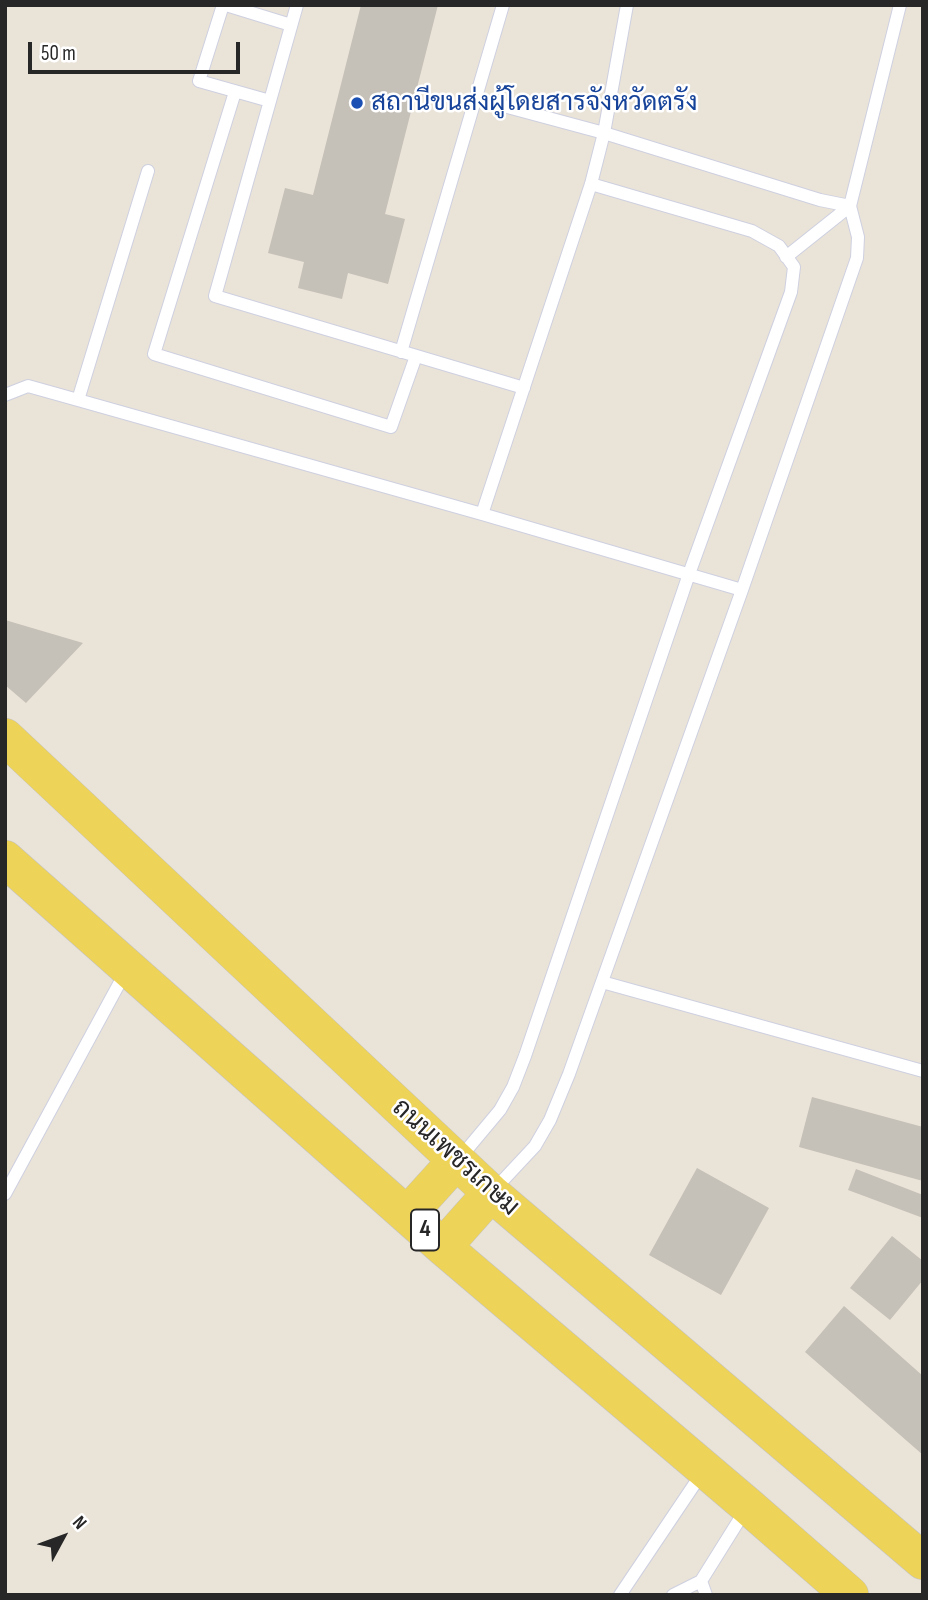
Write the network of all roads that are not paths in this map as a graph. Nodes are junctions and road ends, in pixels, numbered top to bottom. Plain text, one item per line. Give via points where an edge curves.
1 (225, 5) edge
2 (297, 5) edge
3 (503, 5) edge
4 (627, 5) edge
5 (900, 5) edge
6 (291, 25) junction
7 (235, 92) junction
8 (474, 98) junction
9 (270, 101) junction
10 (604, 133) junction
11 (148, 171) dead end
12 (591, 184) junction
13 (850, 206) junction
14 (786, 257) junction
15 (401, 352) junction
16 (416, 356) junction
17 (524, 388) junction
18 (5, 395) edge
19 (78, 400) junction
20 (482, 514) junction
21 (689, 574) junction
22 (742, 590) junction
23 (5, 737) edge
24 (5, 859) edge
25 (128, 968) junction
26 (602, 982) junction
27 (923, 1071) edge
28 (457, 1161) junction
29 (491, 1193) junction
30 (5, 1194) edge
31 (407, 1214) junction
32 (443, 1247) junction
33 (704, 1469) junction
34 (748, 1506) junction
35 (923, 1561) edge
36 (701, 1581) junction
37 (620, 1595) edge
38 (673, 1595) edge
39 (706, 1595) edge
40 (850, 1595) edge

1 - 6 lane
1 - 7 lane via 199,81
2 - 6 lane
3 - 8 lane
4 - 10 lane
5 - 13 lane
6 - 9 lane
7 - 9 lane
7 - 16 lane via 154,354 391,428
8 - 10 lane
8 - 15 lane
9 - 15 lane via 215,296
10 - 12 lane
10 - 13 lane
11 - 19 lane
12 - 14 lane via 752,231 779,246
12 - 17 lane
13 - 14 lane
13 - 22 lane via 858,237 857,258
14 - 21 lane via 794,267 791,292
15 - 16 lane
16 - 17 lane
17 - 20 lane
18 - 19 lane via 28,386
19 - 20 lane
20 - 21 lane
21 - 22 lane
21 - 28 lane via 513,1087 500,1110
22 - 26 lane
23 - 28 main road, ถนนเพชรเกษม
24 - 25 main road, 4
25 - 30 lane
25 - 31 main road, 4
26 - 27 lane
26 - 29 lane via 550,1120 535,1146
28 - 29 main road, ถนนเพชรเกษม
28 - 31 main road
29 - 32 main road
29 - 35 main road, ถนนเพชรเกษม
31 - 32 main road, 4
32 - 33 main road, 4
33 - 34 main road, 4
33 - 37 lane
34 - 36 lane
34 - 40 main road, 4
36 - 38 lane
36 - 39 lane

